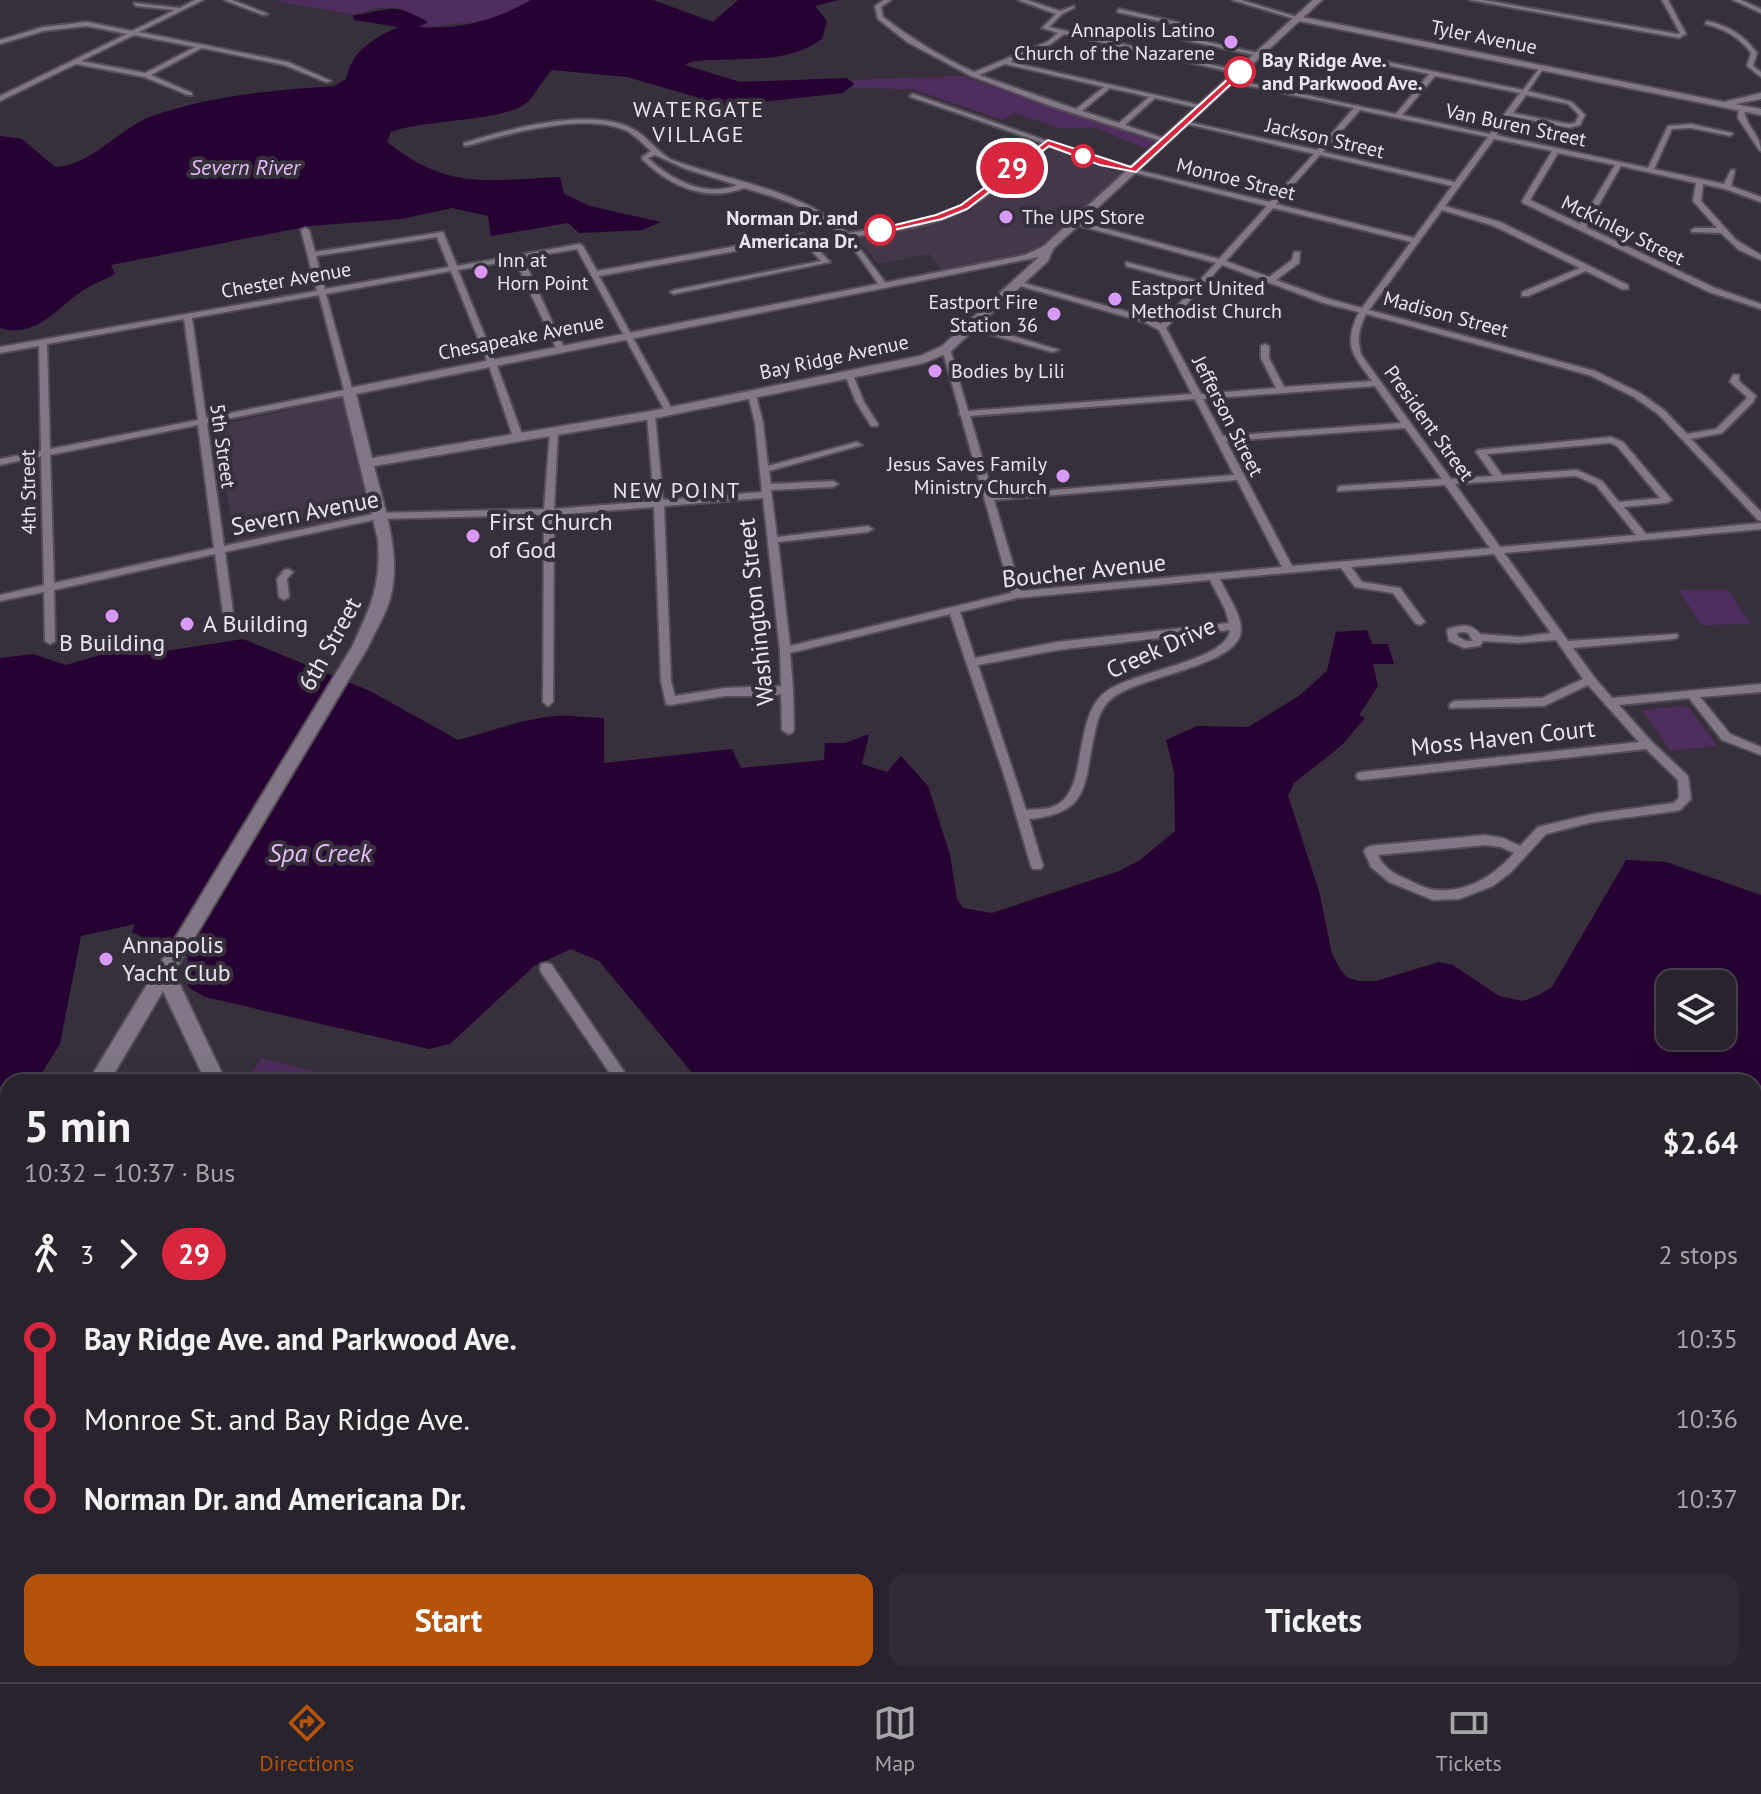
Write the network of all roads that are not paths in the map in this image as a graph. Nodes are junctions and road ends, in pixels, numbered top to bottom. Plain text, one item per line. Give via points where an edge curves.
1 (200, 0) edge
2 (227, 0) edge
3 (888, 0) edge
4 (1021, 0) edge
5 (1235, 0) edge
6 (1318, 0) edge
7 (1473, 0) edge
8 (1665, 0) edge
9 (1736, 0) edge
10 (136, 4) dead end
11 (1072, 7) dead end
12 (182, 9) junction
13 (1119, 11) dead end
14 (1761, 11) edge
15 (1060, 13) junction
16 (265, 14) dead end
17 (1297, 18) junction
18 (1707, 23) dead end
19 (135, 33) junction
20 (1062, 33) junction
21 (0, 42) edge
22 (202, 46) junction
23 (1259, 54) junction
24 (1757, 54) edge
25 (176, 60) junction
26 (76, 62) junction
27 (1004, 62) junction
28 (191, 63) dead end
29 (1383, 63) dead end
30 (1543, 67) junction
31 (1240, 72) junction
32 (1433, 74) junction
33 (146, 75) junction
34 (973, 75) junction
35 (1761, 75) edge
36 (1231, 80) junction
37 (328, 81) dead end
38 (1110, 85) junction
39 (1525, 93) junction
40 (190, 94) dead end
41 (1155, 95) junction
42 (913, 96) dead end
43 (1761, 96) edge
44 (0, 99) edge
45 (1728, 104) junction
46 (1202, 107) junction
47 (1741, 107) junction
48 (1358, 108) junction
49 (1078, 111) junction
50 (1761, 112) edge
51 (1510, 114) junction
52 (1397, 116) junction
53 (1185, 122) junction
54 (1121, 125) junction
55 (1730, 134) dead end
56 (1493, 137) junction
57 (1164, 140) junction
58 (1048, 143) junction
59 (466, 144) dead end
60 (1761, 149) edge
61 (1556, 151) junction
62 (655, 152) junction
63 (1316, 153) junction
64 (1619, 164) junction
65 (1133, 170) junction
66 (1650, 170) junction
67 (1733, 171) dead end
68 (1700, 182) junction
69 (1458, 185) junction
70 (742, 186) junction
71 (1727, 187) junction
72 (1761, 200) edge
73 (1271, 204) junction
74 (1443, 208) junction
75 (1076, 222) junction
76 (1581, 228) junction
77 (305, 230) dead end
78 (1695, 230) dead end
79 (1725, 231) junction
80 (845, 236) junction
81 (1417, 241) junction
82 (1048, 248) junction
83 (1297, 254) dead end
84 (311, 255) junction
85 (518, 257) junction
86 (1028, 258) junction
87 (1761, 258) edge
88 (1221, 262) junction
89 (1129, 264) dead end
90 (454, 268) junction
91 (1587, 268) junction
92 (595, 274) junction
93 (1022, 279) junction
94 (1269, 281) junction
95 (1201, 284) junction
96 (884, 286) junction
97 (1625, 287) dead end
98 (322, 292) junction
99 (674, 292) dead end
100 (1525, 294) dead end
101 (1761, 307) edge
102 (1364, 311) junction
103 (188, 316) junction
104 (970, 326) junction
105 (1162, 328) junction
106 (629, 336) junction
107 (43, 342) junction
108 (1265, 346) dead end
109 (946, 349) junction
110 (0, 350) edge
111 (561, 350) junction
112 (1055, 350) dead end
113 (930, 356) junction
114 (492, 363) junction
115 (950, 364) junction
116 (849, 375) junction
117 (1736, 377) dead end
118 (1379, 383) junction
119 (1281, 390) junction
120 (349, 392) junction
121 (752, 395) junction
122 (1199, 397) junction
123 (669, 411) junction
124 (963, 414) junction
125 (651, 415) junction
126 (201, 422) junction
127 (874, 424) dead end
128 (1408, 425) junction
129 (554, 431) junction
130 (518, 437) junction
131 (1686, 437) junction
132 (1221, 439) junction
133 (857, 445) dead end
134 (46, 452) junction
135 (0, 462) edge
136 (367, 463) junction
137 (763, 470) junction
138 (1239, 477) junction
139 (1499, 478) junction
140 (1450, 482) junction
141 (833, 484) dead end
142 (1341, 489) dead end
143 (766, 491) junction
144 (988, 498) junction
145 (659, 503) junction
146 (1617, 505) junction
147 (549, 512) junction
148 (378, 516) junction
149 (1761, 518) edge
150 (1761, 526) edge
151 (868, 529) dead end
152 (1644, 538) junction
153 (773, 540) junction
154 (220, 550) junction
155 (1499, 551) junction
156 (1345, 566) junction
157 (1289, 571) junction
158 (288, 572) dead end
159 (1214, 578) junction
160 (49, 588) junction
161 (1017, 595) junction
162 (284, 597) dead end
163 (0, 598) edge
164 (954, 611) junction
165 (1420, 622) dead end
166 (1236, 626) junction
167 (230, 627) dead end
168 (1673, 636) dead end
169 (1478, 637) dead end
170 (50, 641) dead end
171 (1562, 641) junction
172 (785, 651) junction
173 (972, 662) junction
174 (1590, 680) junction
175 (1761, 688) edge
176 (788, 689) junction
177 (1691, 693) junction
178 (548, 702) dead end
179 (1609, 702) junction
180 (1454, 705) dead end
181 (788, 730) dead end
182 (1648, 745) junction
183 (1761, 751) edge
184 (1362, 776) dead end
185 (1022, 815) junction
186 (1522, 852) junction
187 (1037, 866) dead end
188 (170, 964) junction
189 (546, 968) dead end
190 (103, 1074) edge
191 (213, 1074) edge
192 (619, 1074) edge

1 - 12 street
2 - 16 street
3 - 34 street via 878,6 880,18 914,44
4 - 15 street
5 - 17 street, Tyler Avenue
6 - 17 main road, Bay Ridge Avenue
7 - 8 street via 1679,36 1681,28
9 - 14 street
10 - 12 street
11 - 15 street
12 - 19 street
13 - 23 street via 1179,24 1182,27 1172,36
15 - 20 street via 1045,28
17 - 23 main road, Bay Ridge Avenue
17 - 30 street, Tyler Avenue
18 - 24 street via 1739,36
19 - 21 street via 77,23
19 - 22 street
19 - 26 street
20 - 27 street
20 - 31 street
22 - 25 street
22 - 37 street via 290,65
23 - 31 main road, Bay Ridge Avenue
24 - 35 street via 1750,66
25 - 28 street
25 - 33 street
26 - 33 street
26 - 44 street
27 - 34 street
27 - 38 street
29 - 32 street
30 - 39 street, President Street
30 - 45 street, Tyler Avenue
31 - 36 main road, Bay Ridge Avenue
32 - 39 street
32 - 52 street
33 - 40 street
34 - 49 street
36 - 46 main road, Bay Ridge Avenue
36 - 48 street, Van Buren Street
38 - 41 street
38 - 49 street
39 - 51 street, President Street
39 - 51 street via 1573,100 1582,115 1578,124
41 - 46 street
41 - 54 street
42 - 58 street, Monroe Street
43 - 45 street, Tyler Avenue
45 - 47 street, Tyler Avenue
46 - 53 main road, Bay Ridge Avenue
47 - 50 street, Tyler Avenue
47 - 60 street via 1741,118
48 - 52 street, Van Buren Street
48 - 63 street
49 - 54 street
51 - 56 street, President Street
52 - 56 street, Van Buren Street
53 - 57 main road, Bay Ridge Avenue
53 - 63 street, Jackson Street
54 - 57 street
55 - 66 street via 1670,127
56 - 61 street, Van Buren Street
56 - 69 street, President Street
57 - 65 main road, Bay Ridge Avenue
58 - 65 street, Monroe Street
58 - 80 street via 957,210
59 - 62 street via 587,122 629,129
61 - 64 street, Van Buren Street
61 - 76 street, McKinley Street via 1526,201
62 - 70 street
62 - 70 street via 644,158 657,173 677,181 718,194
63 - 69 street, Jackson Street
63 - 73 street
64 - 66 street, Van Buren Street
64 - 76 street
65 - 73 street, Monroe Street
65 - 75 main road, Bay Ridge Avenue
66 - 68 street, Van Buren Street
67 - 71 street
68 - 71 street, Van Buren Street
68 - 79 street via 1697,201
69 - 74 street, President Street
70 - 80 street via 814,211
71 - 72 street, Van Buren Street
73 - 81 street, Monroe Street
73 - 88 street
74 - 81 street, President Street
74 - 91 street via 1497,224
75 - 82 main road, Bay Ridge Avenue
75 - 88 street, Madison Street
76 - 101 street, McKinley Street via 1712,290
77 - 84 street, 6th Street
78 - 79 street
79 - 87 street via 1733,245
80 - 96 street
81 - 102 street, President Street
82 - 86 main road, Chesapeake Avenue
82 - 93 main road, Bay Ridge Avenue via 1045,258
83 - 94 street via 1296,261
84 - 90 street via 440,234
84 - 98 street, 6th Street
85 - 90 street, Chester Avenue
85 - 92 street, Chester Avenue via 579,246
85 - 111 street
86 - 93 main road via 1032,264
86 - 96 main road, Chesapeake Avenue
88 - 94 street, Madison Street
88 - 95 street
89 - 95 street
90 - 98 street, Chester Avenue
90 - 114 street
91 - 97 street
91 - 100 street
92 - 99 street via 803,236 826,262
92 - 106 street
93 - 104 main road, Bay Ridge Avenue
93 - 105 street
94 - 102 street, Madison Street
95 - 105 street
96 - 106 main road, Chesapeake Avenue
98 - 103 street, Chester Avenue
98 - 120 street, 6th Street
102 - 118 street, President Street via 1354,346
102 - 131 street, Madison Street via 1592,373 1651,404
103 - 107 street, Chester Avenue
103 - 126 street, 5th Street
104 - 109 main road, Bay Ridge Avenue
104 - 112 street
105 - 122 street, Jefferson Street
106 - 111 main road, Chesapeake Avenue
106 - 123 street
107 - 110 street, Chester Avenue
107 - 134 street, 4th Street
108 - 119 street via 1265,358
109 - 113 main road, Bay Ridge Avenue
109 - 115 street
111 - 114 main road, Chesapeake Avenue
113 - 115 street
113 - 116 main road, Bay Ridge Avenue
114 - 120 main road, Chesapeake Avenue
114 - 130 street
115 - 124 street
116 - 121 main road, Bay Ridge Avenue
116 - 127 street
117 - 131 street via 1734,382 1752,396 1750,400 1719,431
118 - 119 street
118 - 128 street, President Street
119 - 122 street
120 - 126 street, Chesapeake Avenue
120 - 136 main road, 6th Street
121 - 123 main road, Bay Ridge Avenue
121 - 137 street, Washington Street
122 - 124 street
122 - 132 street, Jefferson Street
123 - 125 main road, Bay Ridge Avenue
124 - 144 street
125 - 129 main road, Bay Ridge Avenue
125 - 145 street
126 - 134 street, Chesapeake Avenue
126 - 154 street, 5th Street
128 - 132 street
128 - 140 street, President Street
129 - 130 main road, Bay Ridge Avenue
129 - 147 street
130 - 136 main road, Bay Ridge Avenue
131 - 149 street, Madison Street
132 - 138 street, Jefferson Street
133 - 137 street
134 - 135 street, Chesapeake Avenue
134 - 160 street, 4th Street
136 - 148 main road, 6th Street
137 - 143 street, Washington Street
138 - 144 street
138 - 157 street, Jefferson Street
139 - 140 street
139 - 146 street via 1583,474 1596,479
139 - 146 street via 1481,452 1611,440 1667,500
140 - 142 street
140 - 155 street, President Street
141 - 143 street, Severn Avenue
143 - 145 street, Severn Avenue
143 - 153 street, Washington Street
144 - 161 street
145 - 147 street, Severn Avenue
145 - 176 street via 670,701
146 - 152 street
147 - 148 street, Severn Avenue
147 - 178 street
148 - 154 street, Severn Avenue
148 - 188 main road, 6th Street via 386,549 383,597 360,647
150 - 152 street, Boucher Avenue
151 - 153 street
152 - 155 street, Boucher Avenue
153 - 172 street, Washington Street
154 - 160 street, Severn Avenue
154 - 167 street, 5th Street
155 - 156 street, Boucher Avenue
155 - 171 street, President Street
156 - 157 street, Boucher Avenue
156 - 165 street via 1359,585 1396,590
157 - 159 street, Boucher Avenue
158 - 162 street via 282,579
159 - 161 street, Boucher Avenue
159 - 166 street, Creek Drive
160 - 163 street, Severn Avenue
160 - 170 street, 4th Street
161 - 164 street, Boucher Avenue
164 - 172 street, Boucher Avenue
164 - 173 street
166 - 173 street via 1045,647
166 - 185 street, Creek Drive via 1236,637 1221,651 1127,683 1103,699 1070,800 1055,810
168 - 171 street
169 - 171 street
171 - 174 street, President Street
172 - 176 street, Washington Street
173 - 185 street
174 - 179 street, President Street
174 - 180 street via 1544,702
175 - 177 street
176 - 181 street, Washington Street
177 - 179 street
177 - 183 street via 1726,737
179 - 182 street, President Street
182 - 184 street, Moss Haven Court
182 - 186 street, President Street via 1684,779 1685,799 1676,807 1542,830
185 - 187 street
186 - 186 street via 1489,883 1459,894 1433,895 1393,879 1375,864 1370,851 1485,840
188 - 190 main road, 6th Street
188 - 191 main road
189 - 192 street

